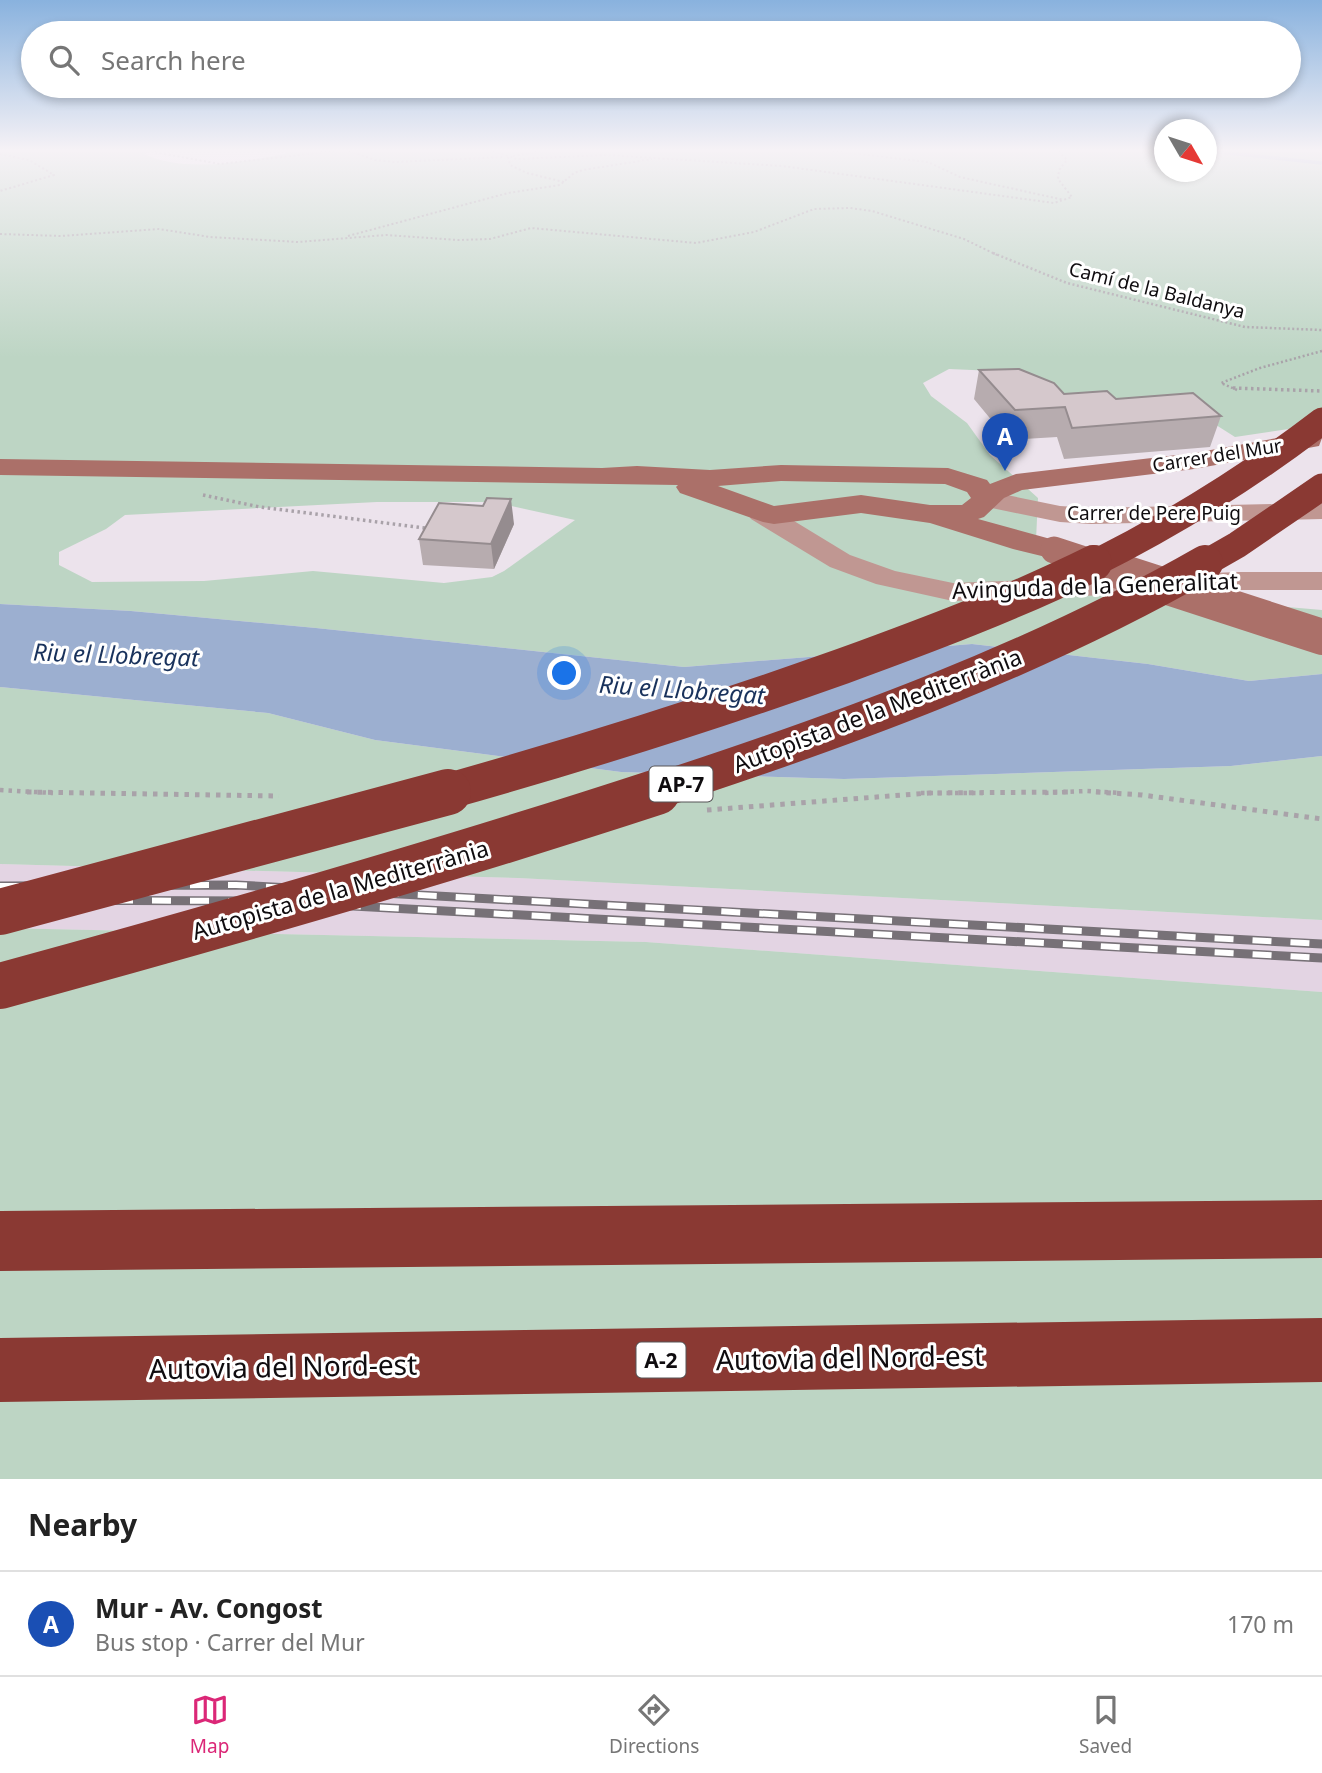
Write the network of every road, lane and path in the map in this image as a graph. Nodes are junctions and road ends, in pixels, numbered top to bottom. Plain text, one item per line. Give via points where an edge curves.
1 (405, 220) edge
2 (786, 220) edge
3 (902, 220) edge
4 (0, 234) edge
5 (338, 238) junction
6 (1322, 330) edge
7 (1322, 351) edge
8 (1322, 391) edge
9 (1322, 421) edge
10 (1322, 438) edge
11 (0, 467) edge
12 (1111, 471) junction
13 (755, 475) junction
14 (602, 476) junction
15 (948, 476) junction
16 (1322, 487) edge
17 (195, 494) dead end
18 (985, 502) junction
19 (749, 508) junction
20 (1322, 511) edge
21 (930, 514) junction
22 (425, 527) edge
23 (1054, 550) junction
24 (1322, 581) edge
25 (1322, 637) edge
26 (0, 790) edge
27 (287, 796) dead end
28 (719, 810) dead end
29 (1322, 819) edge
30 (0, 912) edge
31 (0, 986) edge
32 (1322, 1229) edge
33 (0, 1241) edge
34 (1322, 1350) edge
35 (0, 1370) edge

1 - 5 path
2 - 5 path, Camí de la Baldanya via 696,243 531,228 481,239 386,234
3 - 6 path, Camí de la Baldanya via 964,239 1067,283 1231,324
4 - 5 path, Camí de la Baldanya via 61,236 159,229 257,240
7 - 8 path via 1221,383 1238,390
9 - 30 highway, AP-7, bridge via 1247,477 1178,520 1089,565 898,646 703,715 499,777
10 - 12 main road, Carrer del Mur
11 - 14 main road
12 - 15 main road, Carrer del Mur
12 - 18 main road, Carrer del Mur via 1016,482
13 - 14 main road, Carrer del Mur
13 - 15 main road, Carrer del Mur
13 - 19 main road via 735,487 733,496
14 - 19 main road via 699,489
15 - 18 main road via 976,486
16 - 31 highway, Autopista de la Mediterrània / AP-7, bridge via 1237,545 1160,589 1068,635 905,704 763,757 547,828
17 - 22 path
18 - 20 street, Carrer de Pere Puig via 1091,516
18 - 21 main road, Carrer del Mur via 962,514
18 - 23 main road via 1004,525
19 - 21 main road via 787,515 861,504
19 - 24 street, Avinguda de la Generalitat via 852,566 953,592
21 - 23 main road
23 - 25 main road, bridge
26 - 27 path
28 - 29 path via 891,795 1086,791
32 - 33 highway
34 - 35 highway, Autovia del Nord-est / A-2

